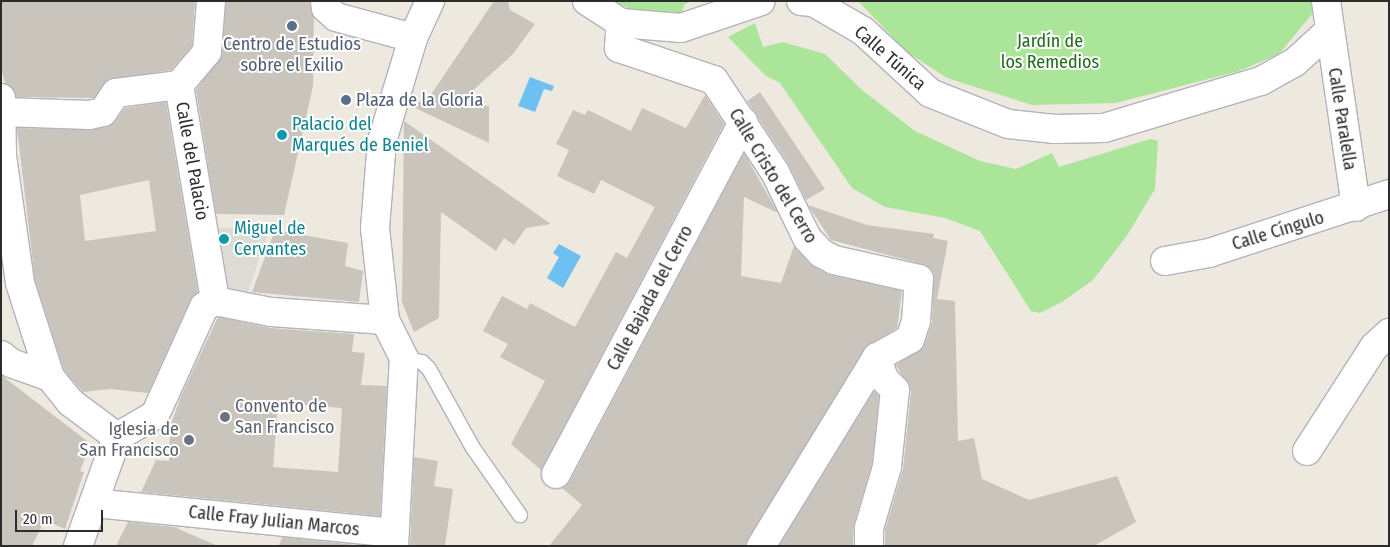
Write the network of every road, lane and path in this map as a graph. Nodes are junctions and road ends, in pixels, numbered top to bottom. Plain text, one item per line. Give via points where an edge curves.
1 (211, 1) edge
2 (325, 1) edge
3 (430, 1) edge
4 (588, 1) edge
5 (761, 1) edge
6 (801, 1) edge
7 (1326, 1) edge
8 (728, 5) edge
9 (621, 23) junction
10 (1328, 31) junction
11 (413, 38) junction
12 (179, 85) junction
13 (2, 105) edge
14 (743, 122) junction
15 (1, 156) edge
16 (1389, 194) edge
17 (1356, 207) junction
18 (1165, 261) dead end
19 (215, 301) junction
20 (385, 320) junction
21 (1389, 332) edge
22 (1, 355) edge
23 (877, 357) junction
24 (404, 358) junction
25 (50, 377) junction
26 (117, 436) junction
27 (1308, 451) dead end
28 (556, 474) dead end
29 (94, 503) junction
30 (520, 515) dead end
31 (394, 539) edge
32 (78, 546) edge
33 (761, 546) edge
34 (869, 546) edge

1 - 12 street, Calle del Palacio via 207,52
2 - 11 street via 326,8 336,17
3 - 11 street
4 - 9 street
5 - 8 street
6 - 10 street, Calle Túnica via 813,2 863,30 930,93 1008,124 1055,129 1104,128 1261,82 1294,63
7 - 10 street, Calle Paralella
8 - 9 street via 681,28
9 - 14 street, Calle Cristo del Cerro via 619,48 714,80
10 - 17 street, Calle Paralella
11 - 20 street via 382,140 375,228
12 - 13 street via 116,93 103,112 89,115
12 - 19 street, Calle del Palacio
13 - 15 street
14 - 23 street, Calle Cristo del Cerro via 775,172 807,238 820,253 834,260 919,279 916,321 910,339
14 - 28 street, Calle Bajada del Cerro
15 - 25 street via 20,283
16 - 17 street, Calle Cíngulo
17 - 18 street, Calle Cíngulo via 1209,252
19 - 20 street via 271,312
19 - 26 street via 204,307 155,415
20 - 24 street
21 - 27 street via 1374,348
22 - 25 street via 11,363
23 - 33 street
23 - 34 street via 884,380 895,390 887,467 869,528
24 - 30 lane via 422,362 429,369 473,448
24 - 31 street
25 - 26 street via 70,402
26 - 29 street
29 - 31 street, Calle Fray Julian Marcos
29 - 32 street

